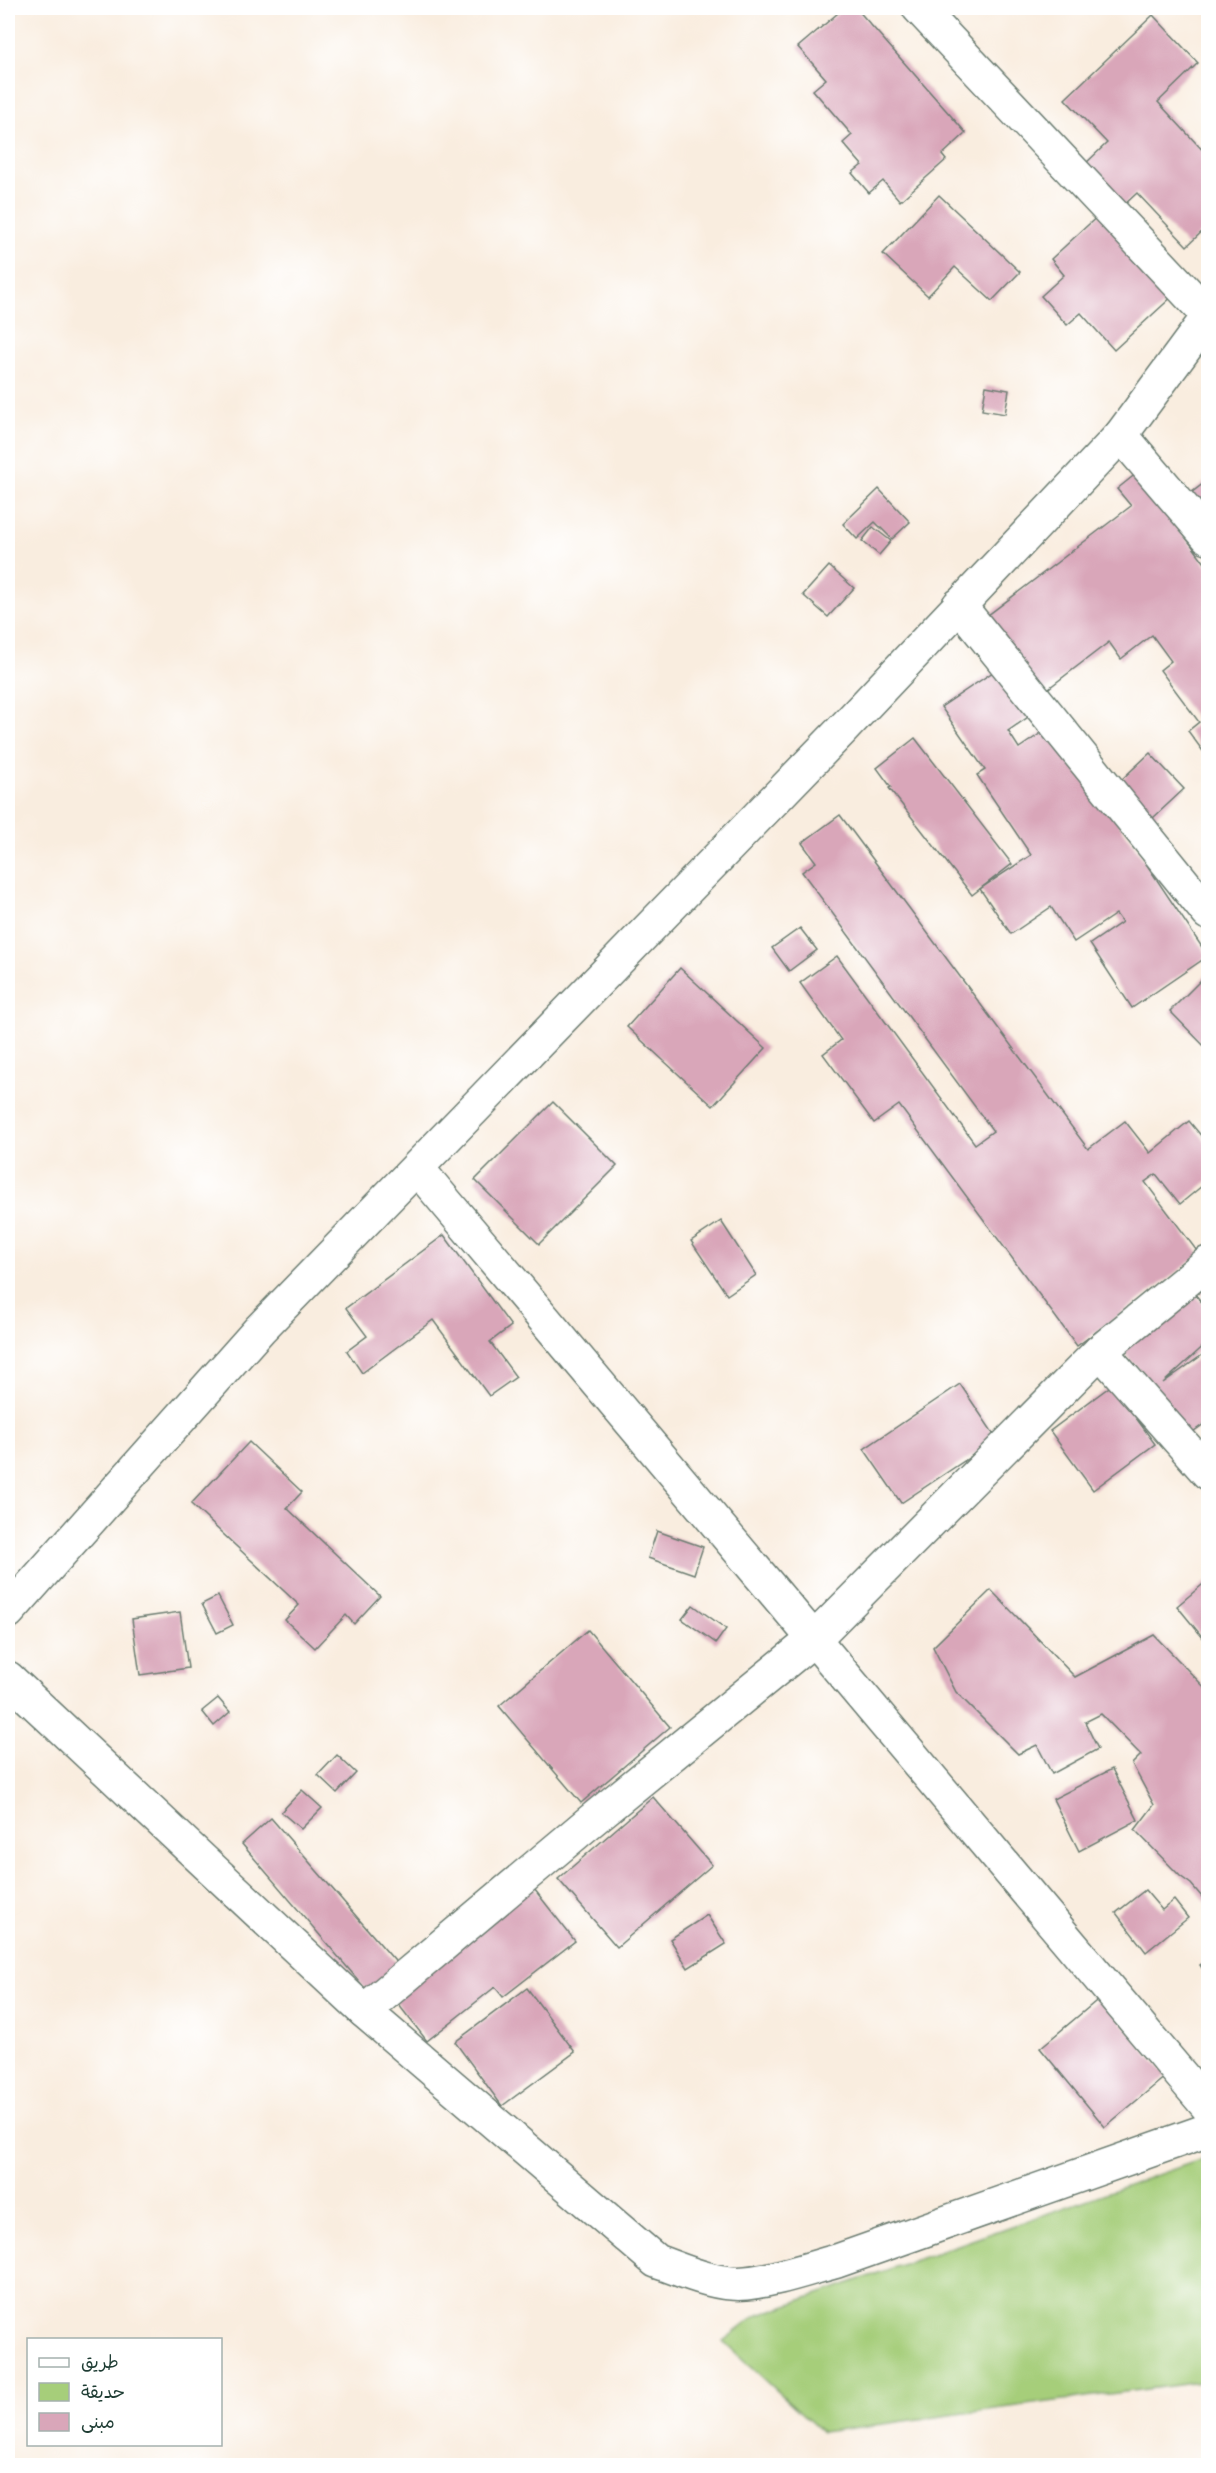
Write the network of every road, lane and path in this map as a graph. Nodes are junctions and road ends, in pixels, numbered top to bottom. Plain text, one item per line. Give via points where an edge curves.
1 (919, 8) edge
2 (1209, 316) edge
3 (1121, 435) junction
4 (1209, 537) edge
5 (959, 605) junction
6 (1209, 913) edge
7 (417, 1168) junction
8 (1209, 1263) edge
9 (1100, 1351) junction
10 (1209, 1473) edge
11 (8, 1612) edge
12 (814, 1640) junction
13 (8, 1678) edge
14 (364, 2012) junction
15 (1209, 2107) edge
16 (1209, 2130) edge

1 - 2 street
2 - 3 street
3 - 4 street
3 - 5 street
5 - 6 street
5 - 7 street
7 - 11 street via 260,1329
7 - 12 street
8 - 9 street
9 - 10 street
9 - 12 street
12 - 14 street
12 - 15 street
13 - 14 street
14 - 16 street via 656,2261 706,2279 744,2283 837,2261

